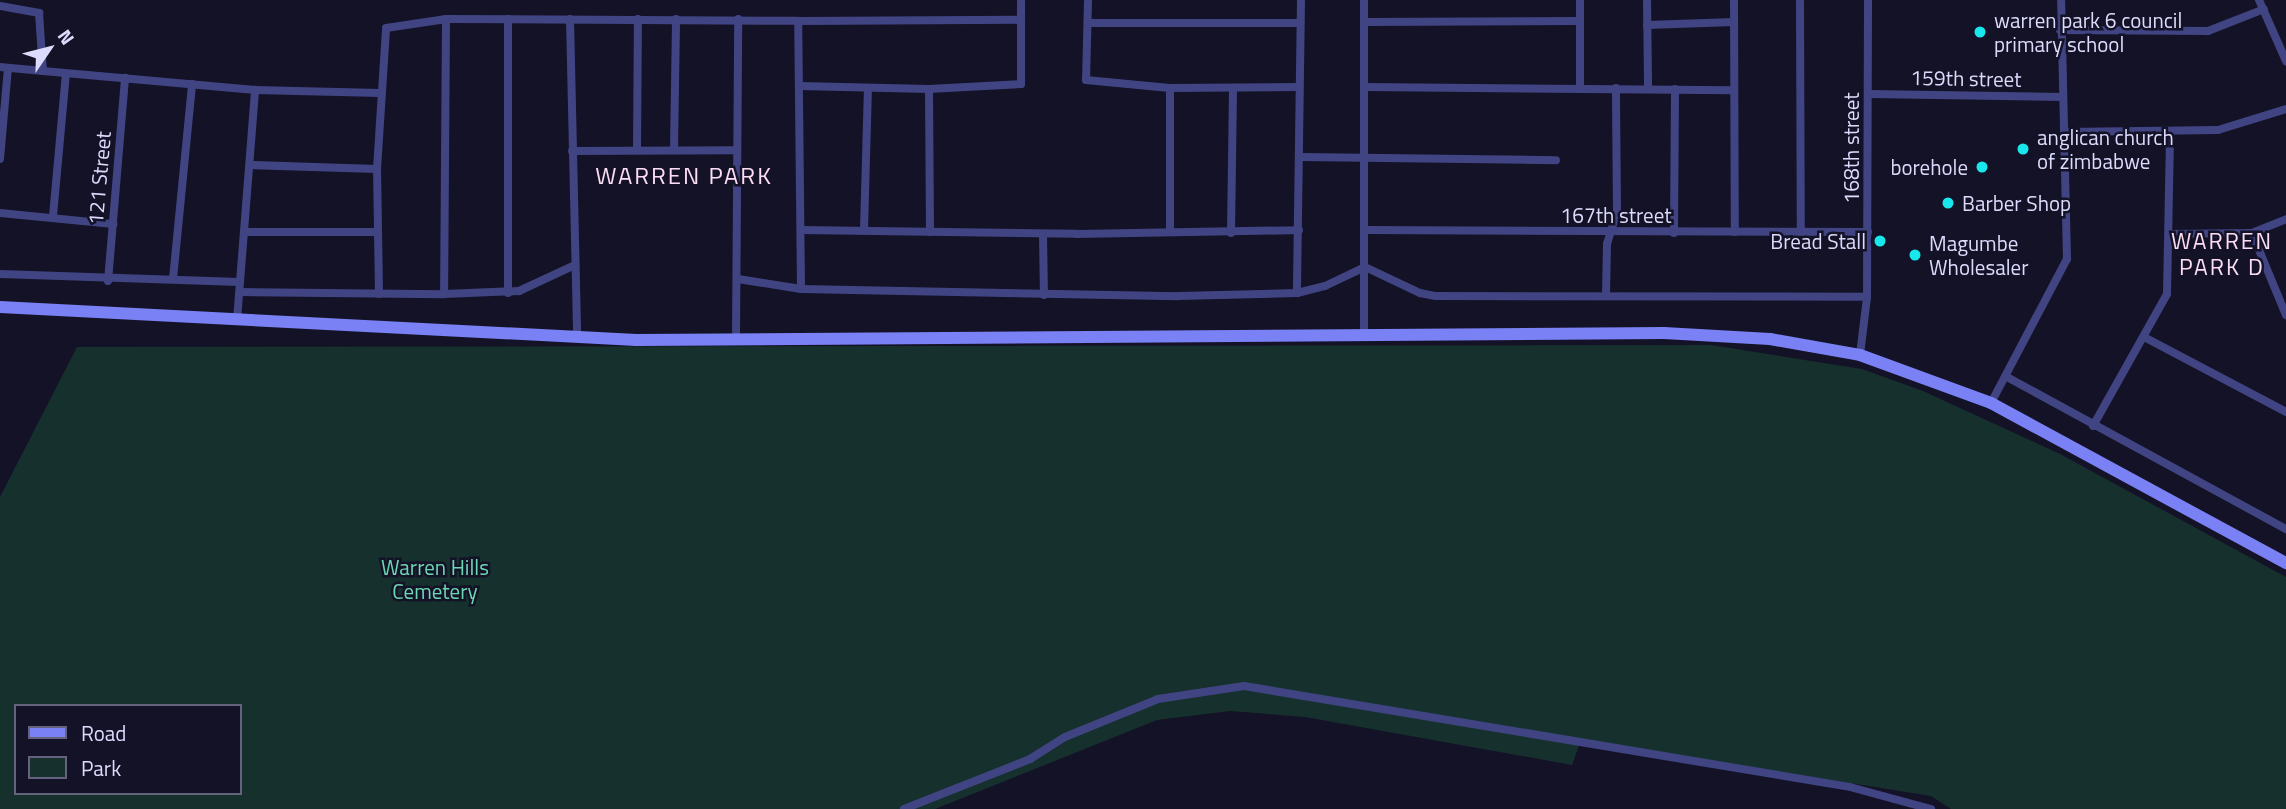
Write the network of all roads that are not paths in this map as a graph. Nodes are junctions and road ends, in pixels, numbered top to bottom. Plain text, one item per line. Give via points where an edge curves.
1 (1021, 0) edge
2 (1088, 0) edge
3 (1301, 0) edge
4 (1364, 0) edge
5 (1580, 0) edge
6 (1647, 0) edge
7 (1734, 0) edge
8 (1800, 0) edge
9 (1868, 0) edge
10 (2061, 0) edge
11 (2259, 0) edge
12 (0, 6) edge
13 (2264, 9) junction
14 (446, 19) junction
15 (508, 19) junction
16 (570, 19) junction
17 (638, 19) junction
18 (676, 19) junction
19 (738, 19) junction
20 (1021, 20) junction
21 (798, 21) junction
22 (1365, 22) junction
23 (1579, 22) junction
24 (1734, 22) junction
25 (1088, 23) junction
26 (1300, 23) junction
27 (1647, 25) junction
28 (2060, 30) junction
29 (2286, 61) edge
30 (4, 68) edge
31 (43, 71) junction
32 (66, 74) junction
33 (125, 78) junction
34 (192, 84) junction
35 (799, 86) junction
36 (1580, 86) junction
37 (1299, 87) junction
38 (1364, 87) junction
39 (1648, 87) junction
40 (868, 88) junction
41 (1170, 88) junction
42 (1233, 88) junction
43 (1616, 88) junction
44 (929, 89) junction
45 (1675, 89) junction
46 (255, 90) junction
47 (1733, 90) junction
48 (380, 93) junction
49 (1869, 94) junction
50 (2062, 97) junction
51 (2286, 109) edge
52 (2064, 132) junction
53 (2171, 132) junction
54 (637, 150) junction
55 (674, 150) junction
56 (736, 150) junction
57 (572, 151) junction
58 (1300, 157) junction
59 (1363, 158) junction
60 (0, 159) edge
61 (1556, 160) dead end
62 (250, 165) junction
63 (377, 169) junction
64 (0, 213) edge
65 (53, 216) junction
66 (2286, 219) edge
67 (113, 224) junction
68 (801, 230) junction
69 (864, 230) junction
70 (1299, 230) junction
71 (1364, 230) junction
72 (1801, 230) junction
73 (245, 232) junction
74 (378, 232) junction
75 (930, 232) junction
76 (1170, 232) junction
77 (1611, 232) junction
78 (1735, 232) junction
79 (1868, 232) junction
80 (1231, 233) junction
81 (1674, 233) junction
82 (2252, 233) junction
83 (1043, 234) junction
84 (2169, 234) junction
85 (575, 265) junction
86 (1365, 267) junction
87 (0, 274) edge
88 (173, 279) junction
89 (738, 279) junction
90 (108, 281) junction
91 (240, 282) junction
92 (801, 289) junction
93 (240, 292) junction
94 (508, 293) junction
95 (1297, 293) junction
96 (379, 294) junction
97 (444, 294) junction
98 (1044, 295) junction
99 (1606, 295) junction
100 (1867, 297) junction
101 (0, 307) edge
102 (2286, 315) edge
103 (237, 320) junction
104 (1364, 335) junction
105 (577, 337) junction
106 (736, 337) junction
107 (2144, 337) junction
108 (1860, 355) junction
109 (2007, 377) junction
110 (1991, 403) junction
111 (2286, 412) edge
112 (2093, 426) junction
113 (2286, 528) edge
114 (2286, 563) edge
115 (904, 809) edge
116 (1931, 809) edge

1 - 20 street
2 - 25 street
3 - 26 street
4 - 22 street
5 - 23 street
6 - 27 street
7 - 24 street
8 - 72 street
9 - 49 street, 168th street
10 - 28 street
11 - 13 street
12 - 31 street via 39,13
13 - 28 street via 2208,31
13 - 29 street
14 - 15 street
14 - 48 street via 386,28
14 - 97 street
15 - 16 street
15 - 94 street
16 - 17 street
16 - 57 street
17 - 18 street
17 - 54 street
18 - 19 street
18 - 55 street
19 - 21 street
19 - 56 street
20 - 21 street
20 - 44 street via 1021,84
21 - 35 street
22 - 23 street
22 - 38 street
23 - 36 street
24 - 27 street
24 - 47 street
25 - 26 street
25 - 41 street via 1086,80
26 - 37 street
27 - 39 street
28 - 50 street
30 - 31 street
30 - 60 street
31 - 32 street
32 - 33 street
32 - 65 street
33 - 34 street
33 - 67 street, 121 Street
34 - 46 street
34 - 88 street
35 - 40 street
35 - 68 street
36 - 38 street
36 - 43 street
37 - 42 street
37 - 58 street
38 - 59 street
39 - 43 street
39 - 45 street
40 - 44 street
40 - 69 street
41 - 42 street
41 - 76 street
42 - 80 street
43 - 77 street via 1617,211
44 - 75 street
45 - 47 street
45 - 81 street
46 - 48 street
46 - 62 street
47 - 78 street
48 - 63 street
49 - 50 street, 159th street
49 - 79 street, 168th street
50 - 52 street
51 - 53 street via 2237,127
52 - 53 street
52 - 109 street via 2067,259
53 - 84 street
54 - 55 street
54 - 57 street
55 - 56 street
56 - 89 street
57 - 85 street
58 - 59 street
58 - 70 street
59 - 61 street
59 - 71 street
62 - 63 street
62 - 73 street
63 - 74 street
64 - 65 street
65 - 67 street
66 - 82 street
67 - 90 street, 121 Street
68 - 69 street
68 - 92 street
69 - 75 street
70 - 80 street
70 - 95 street
71 - 77 street, 167th street
71 - 86 street
72 - 78 street, 167th street
72 - 79 street, 167th street
73 - 74 street
73 - 91 street
74 - 96 street
75 - 83 street
76 - 80 street
76 - 83 street
77 - 81 street, 167th street
77 - 99 street
78 - 81 street, 167th street
79 - 100 street, 168th street
82 - 84 street
82 - 102 street
83 - 98 street
84 - 107 street via 2168,289
85 - 94 street
85 - 105 street
86 - 95 street
86 - 99 street via 1427,295
86 - 104 street
87 - 90 street
88 - 90 street
88 - 91 street
89 - 92 street
89 - 106 street
91 - 93 street
92 - 98 street
93 - 96 street
93 - 103 street
94 - 97 street
95 - 98 street
96 - 97 street
99 - 100 street
100 - 108 street, 168th street
101 - 103 street
103 - 105 street
104 - 106 street
104 - 108 street via 1700,333 1795,342
105 - 106 street
107 - 111 street
107 - 112 street
108 - 110 street
109 - 110 street
109 - 112 street
110 - 114 street
112 - 113 street
115 - 116 street via 1030,759 1065,737 1158,699 1244,686 1850,787

